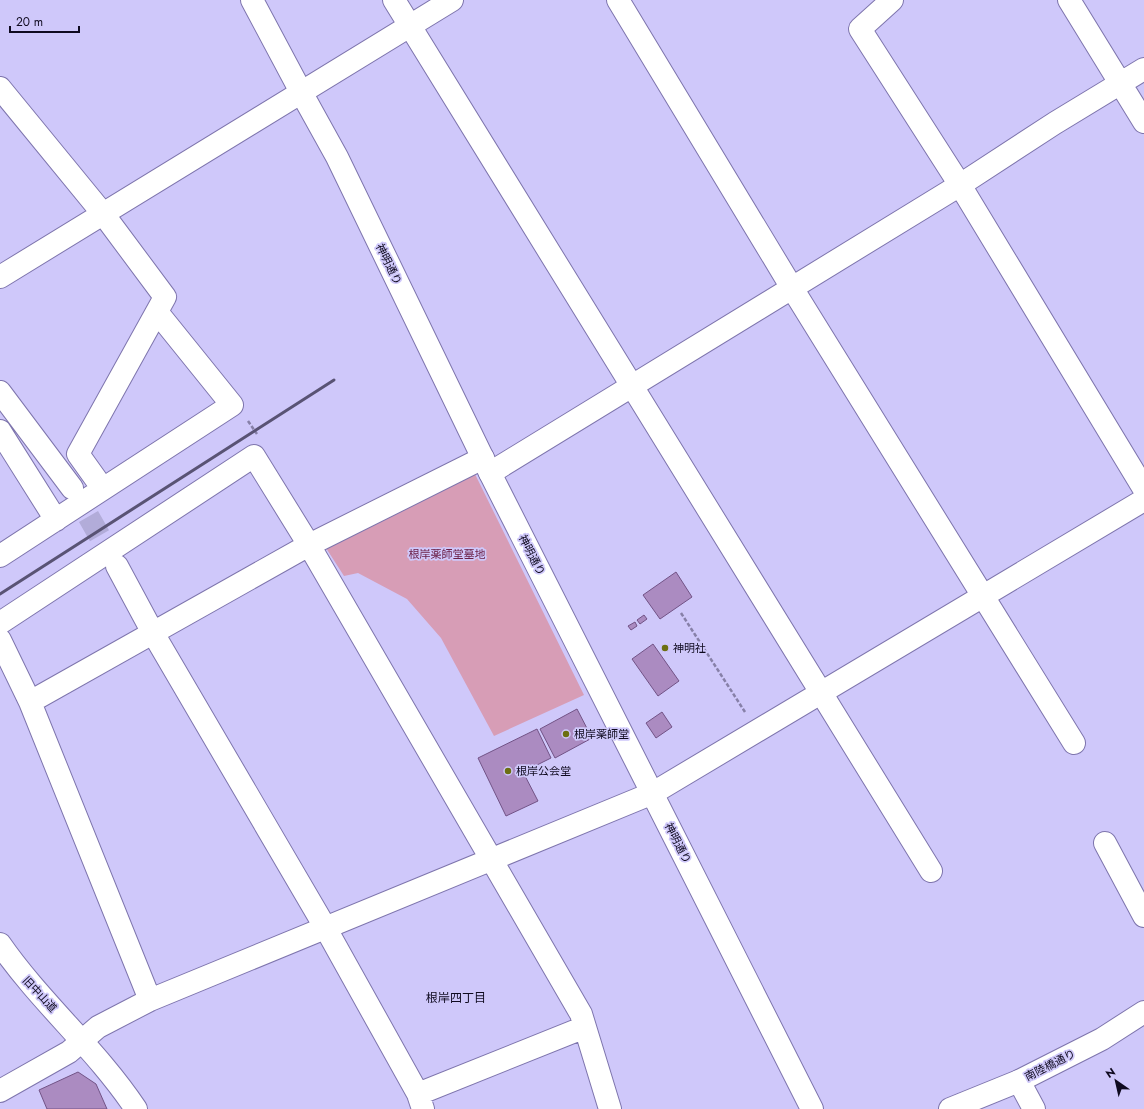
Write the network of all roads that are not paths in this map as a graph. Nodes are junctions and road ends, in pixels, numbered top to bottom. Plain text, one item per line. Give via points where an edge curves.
1 (252, 0) edge
2 (394, 0) edge
3 (452, 0) edge
4 (618, 0) edge
5 (892, 0) edge
6 (1069, 0) edge
7 (410, 26) junction
8 (1144, 69) edge
9 (1120, 83) junction
10 (0, 88) edge
11 (301, 92) junction
12 (1144, 122) edge
13 (960, 185) junction
14 (104, 215) junction
15 (0, 278) edge
16 (792, 288) junction
17 (157, 312) junction
18 (633, 386) junction
19 (0, 392) edge
20 (0, 431) edge
21 (487, 466) junction
22 (72, 488) tunnel mouth
23 (103, 489) junction
24 (1144, 489) edge
25 (1144, 500) edge
26 (56, 520) junction
27 (309, 545) junction
28 (0, 556) edge
29 (117, 566) tunnel mouth
30 (984, 597) junction
31 (0, 623) edge
32 (153, 633) junction
33 (0, 640) edge
34 (823, 692) junction
35 (30, 702) junction
36 (1074, 743) dead end
37 (653, 793) junction
38 (1105, 844) dead end
39 (490, 859) junction
40 (931, 871) dead end
41 (1144, 916) edge
42 (325, 927) junction
43 (0, 944) edge
44 (150, 1000) junction
45 (1144, 1012) edge
46 (585, 1027) junction
47 (84, 1040) junction
48 (1019, 1081) junction
49 (0, 1091) edge
50 (420, 1102) edge
51 (136, 1109) edge
52 (610, 1109) edge
53 (812, 1109) edge
54 (950, 1109) edge
55 (1034, 1109) edge

1 - 11 street, 神明通り
2 - 7 street
3 - 7 street
4 - 16 street
5 - 13 street via 860,29
6 - 9 street
7 - 11 street
7 - 18 street
8 - 9 street
9 - 12 street
9 - 13 street
10 - 14 street
11 - 14 street
11 - 21 street, 神明通り via 337,157
13 - 16 street
13 - 24 street
14 - 15 street
14 - 17 street via 165,297
16 - 18 street
16 - 30 street
17 - 23 street via 78,454
17 - 23 street via 232,405
18 - 21 street
18 - 34 street
19 - 22 street
20 - 26 street
21 - 27 street
21 - 37 street, 神明通り
23 - 26 street
25 - 30 street
26 - 28 street
27 - 31 street via 254,456
27 - 32 street
27 - 39 street
29 - 32 street
30 - 34 street
30 - 36 street
32 - 35 street
32 - 42 street
33 - 35 street
34 - 37 street
34 - 40 street
35 - 44 street
37 - 39 street
37 - 53 street, 神明通り
38 - 41 street
39 - 42 street
39 - 46 street via 581,1014
42 - 44 street
42 - 50 street
43 - 47 street, 旧中山道 via 31,985
44 - 47 street via 98,1027
45 - 48 street, 南陸橋通り via 1102,1039
46 - 50 street
46 - 52 street
47 - 49 street via 69,1052
47 - 51 street, 旧中山道
48 - 54 street, 南陸橋通り
48 - 55 street

